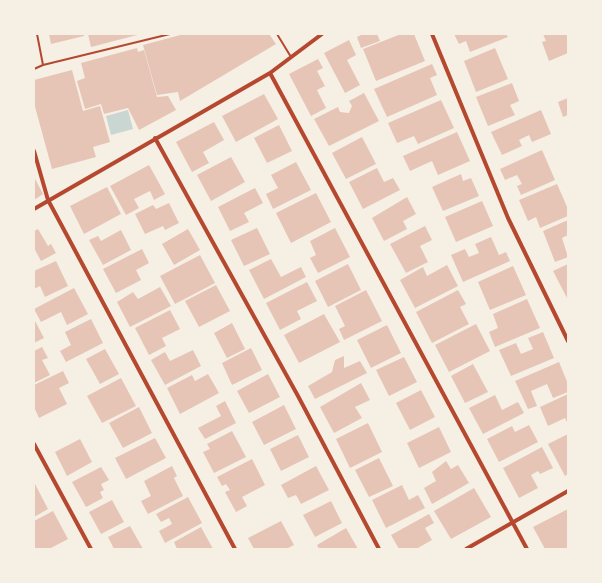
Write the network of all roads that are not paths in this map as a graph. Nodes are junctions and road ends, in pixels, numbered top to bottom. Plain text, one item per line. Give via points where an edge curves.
1 (37, 34) edge
2 (170, 34) edge
3 (278, 34) edge
4 (322, 34) edge
5 (432, 34) edge
6 (290, 57) junction
7 (43, 65) junction
8 (34, 69) edge
9 (270, 73) junction
10 (155, 138) junction
11 (34, 151) edge
12 (48, 200) junction
13 (34, 209) edge
14 (568, 341) edge
15 (34, 444) edge
16 (568, 491) edge
17 (513, 523) junction
18 (91, 549) edge
19 (235, 549) edge
20 (379, 549) edge
21 (466, 549) edge
22 (527, 549) edge

1 - 7 lane
2 - 7 lane
3 - 6 lane
4 - 6 street
5 - 14 street via 508,218
6 - 9 street
7 - 8 lane
9 - 10 street
9 - 17 street
10 - 12 street
10 - 20 street
11 - 12 street
12 - 13 street
12 - 19 street
15 - 18 street
16 - 17 street
17 - 21 street
17 - 22 street

